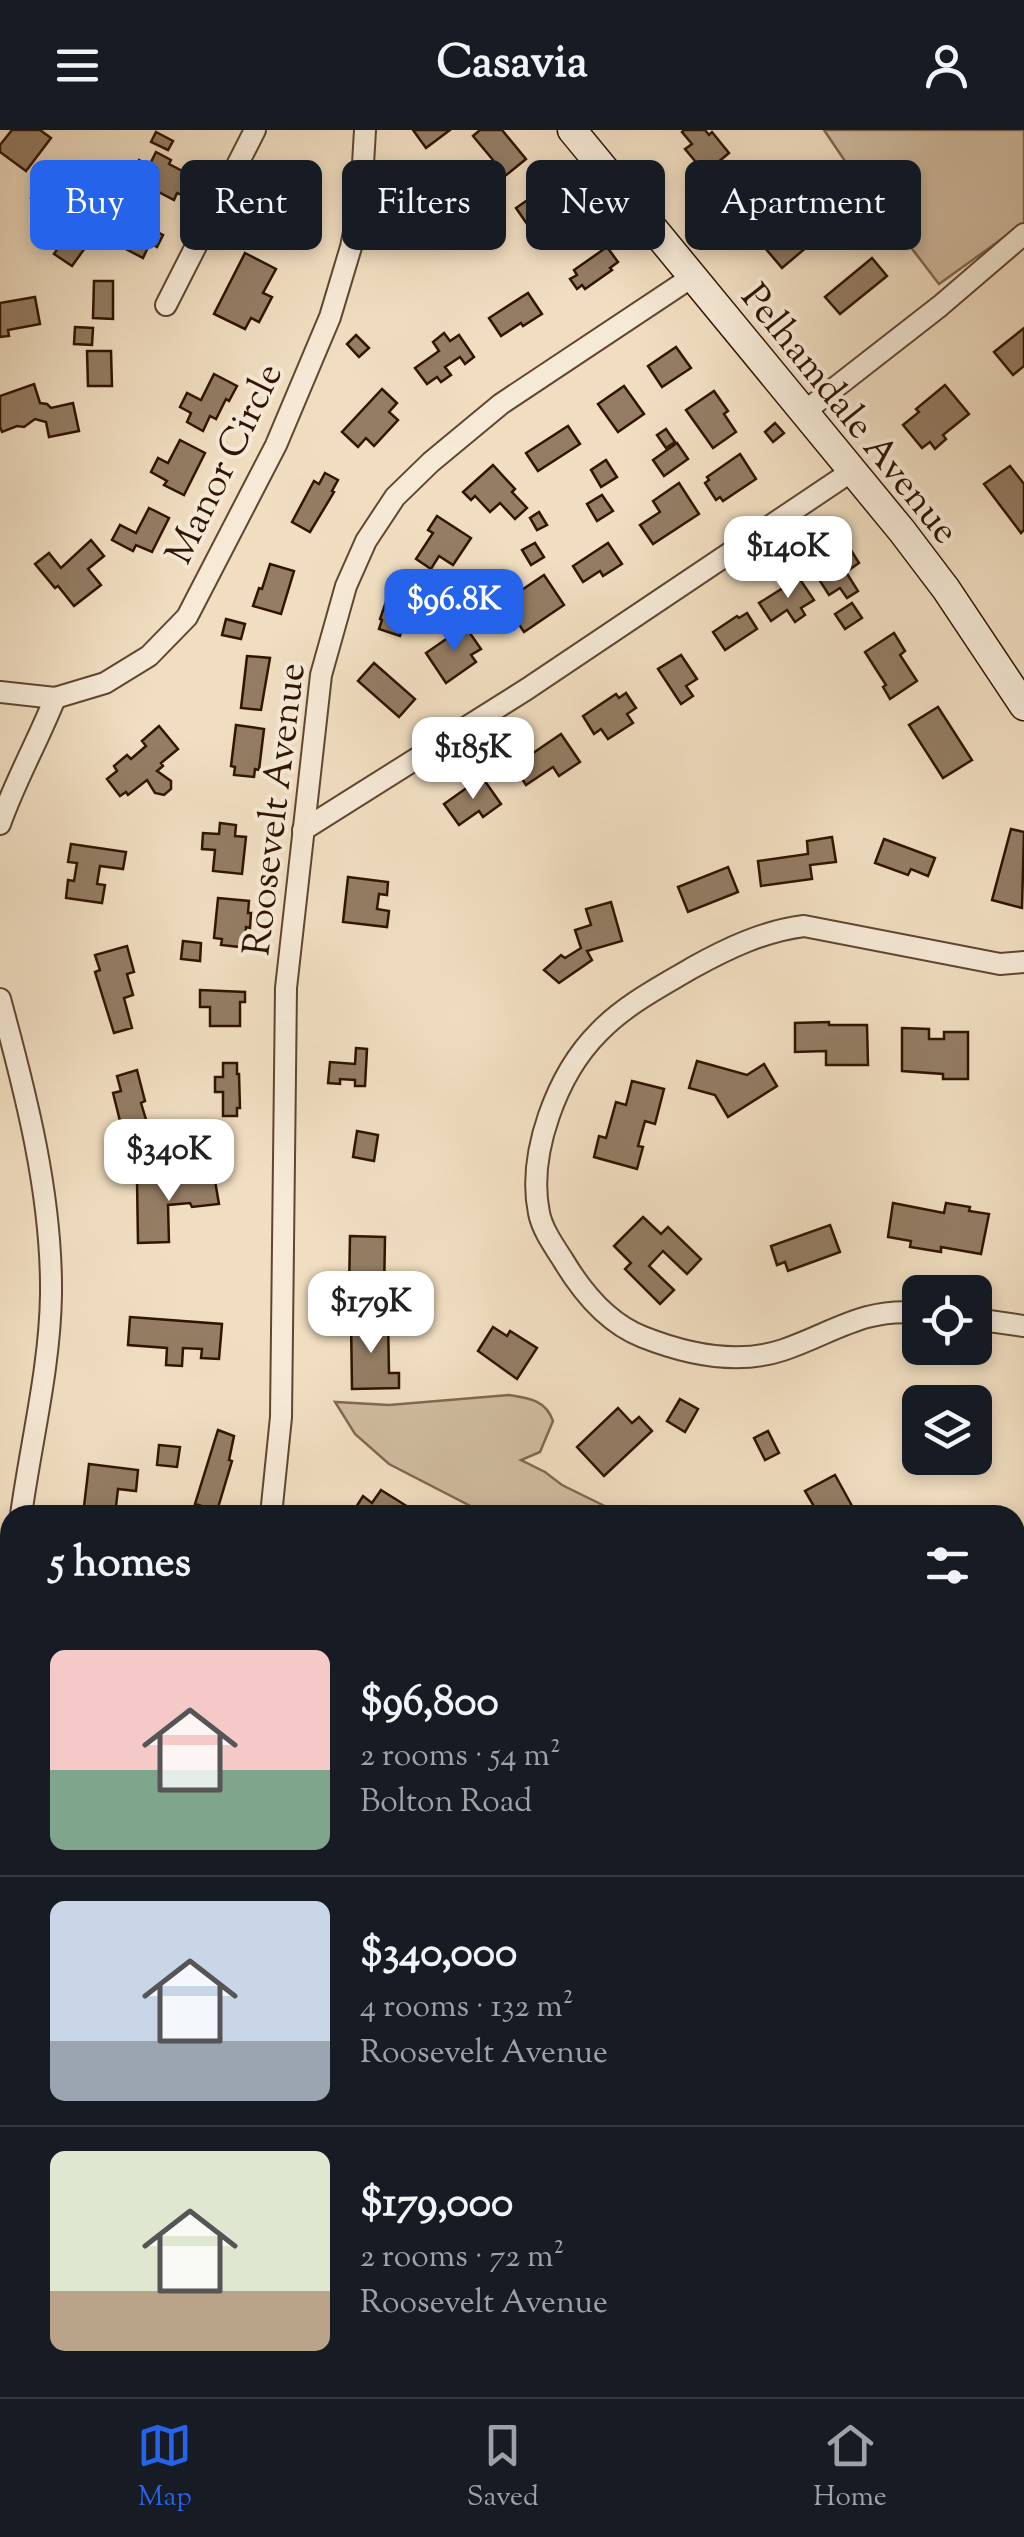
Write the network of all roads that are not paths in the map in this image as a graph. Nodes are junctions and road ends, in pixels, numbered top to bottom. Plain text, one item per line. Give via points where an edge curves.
1 (255, 130) edge
2 (365, 130) edge
3 (572, 130) edge
4 (1024, 234) edge
5 (692, 277) junction
6 (166, 306) dead end
7 (804, 412) junction
8 (852, 471) junction
9 (0, 692) edge
10 (55, 698) junction
11 (1024, 705) edge
12 (0, 824) edge
13 (303, 830) junction
14 (1024, 962) edge
15 (0, 999) edge
16 (902, 1312) edge
17 (992, 1321) edge
18 (1024, 1326) edge
19 (23, 1505) edge
20 (272, 1505) edge

1 - 6 street
2 - 10 street, Manor Circle via 361,198 330,317 276,444 186,617 134,666
3 - 5 street, Pelhamdale Avenue
4 - 7 street
5 - 7 street, Pelhamdale Avenue
5 - 13 street, Roosevelt Avenue via 501,404 395,497 346,586 321,675
7 - 8 street, Pelhamdale Avenue
8 - 11 street, Pelhamdale Avenue via 946,589
8 - 13 street
9 - 10 street, Manor Circle
10 - 12 street
13 - 20 street, Roosevelt Avenue via 286,988 280,1417
14 - 16 street via 1000,964 804,926 778,929 703,962 616,1016 566,1075 550,1113 537,1178 539,1217 583,1291 640,1336 689,1352 752,1356 780,1352 861,1317
15 - 19 street via 36,1153 51,1294
17 - 18 street

